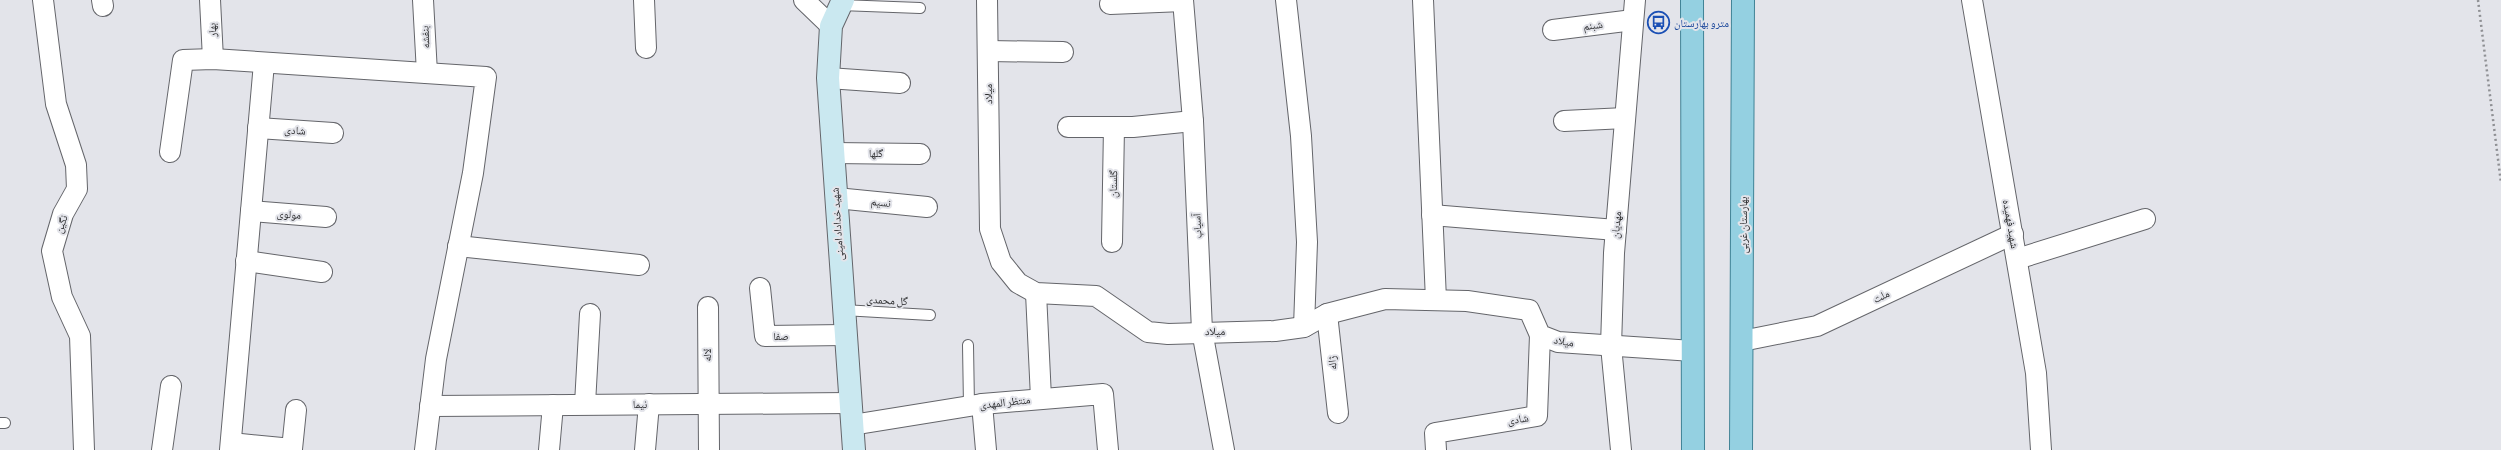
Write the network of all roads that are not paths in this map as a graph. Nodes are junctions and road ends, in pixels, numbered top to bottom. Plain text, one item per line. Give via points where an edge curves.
1 (43, 0) edge
2 (210, 0) edge
3 (423, 0) edge
4 (644, 0) edge
5 (804, 0) edge
6 (987, 0) edge
7 (1183, 0) edge
8 (1286, 0) edge
9 (1423, 0) edge
10 (1635, 0) edge
11 (1692, 0) edge
12 (1743, 0) edge
13 (1972, 0) edge
14 (842, 3) edge
15 (1110, 4) dead end
16 (920, 8) dead end
17 (1633, 20) junction
18 (831, 26) junction
19 (1553, 30) dead end
20 (646, 48) dead end
21 (988, 51) junction
22 (1063, 52) dead end
23 (213, 59) junction
24 (264, 63) junction
25 (427, 73) junction
26 (828, 78) junction
27 (900, 83) dead end
28 (1625, 118) junction
29 (1192, 121) junction
30 (1564, 122) dead end
31 (1114, 127) junction
32 (258, 128) junction
33 (1068, 128) dead end
34 (333, 133) dead end
35 (170, 152) dead end
36 (833, 152) junction
37 (920, 154) dead end
38 (836, 198) junction
39 (927, 207) dead end
40 (250, 211) junction
41 (1432, 215) junction
42 (326, 218) dead end
43 (2145, 219) dead end
44 (1616, 230) junction
45 (2013, 234) junction
46 (1112, 242) dead end
47 (458, 246) junction
48 (2017, 259) junction
49 (246, 261) junction
50 (639, 265) dead end
51 (322, 272) dead end
52 (760, 288) dead end
53 (1036, 293) junction
54 (1436, 300) junction
55 (708, 307) dead end
56 (843, 310) junction
57 (590, 314) dead end
58 (1327, 314) junction
59 (930, 315) dead end
60 (1304, 327) junction
61 (1202, 331) junction
62 (845, 335) junction
63 (1540, 335) junction
64 (1742, 341) junction
65 (968, 345) dead end
66 (1611, 346) junction
67 (1693, 351) junction
68 (171, 386) dead end
69 (1041, 398) junction
70 (850, 403) junction
71 (585, 404) junction
72 (649, 404) junction
73 (707, 404) junction
74 (553, 405) junction
75 (976, 405) junction
76 (430, 406) junction
77 (296, 410) dead end
78 (1338, 413) dead end
79 (852, 425) junction
80 (230, 446) edge
81 (84, 450) edge
82 (162, 450) edge
83 (425, 450) edge
84 (549, 450) edge
85 (645, 450) edge
86 (709, 450) edge
87 (854, 450) edge
88 (986, 450) edge
89 (1108, 450) edge
90 (1224, 450) edge
91 (1436, 450) edge
92 (1621, 450) edge
93 (1694, 450) edge
94 (1741, 450) edge
95 (2041, 450) edge

1 - 81 street, نگین via 56,104 76,165 78,189 63,214 52,251 62,297 80,336
2 - 23 street, بهار
3 - 25 street, بنفشه
4 - 20 street
5 - 18 street
6 - 21 street, میلاد
7 - 15 street
7 - 29 street, آسیاب
8 - 60 street via 1301,136 1306,234
9 - 41 street
10 - 17 street, مهدیان
11 - 67 main road
12 - 64 main road, بهارستان غربی
13 - 45 street, شهید فهمیده
14 - 16 lane
14 - 18 street, شهید خداداد امینی
17 - 19 street, شبنم
17 - 28 street, مهدیان
18 - 26 street, شهید خداداد امینی
21 - 22 street
21 - 53 street, میلاد via 990,229 1001,262 1018,283
23 - 24 street
23 - 35 street via 183,60
24 - 25 street
24 - 32 street
25 - 47 street via 486,77
26 - 27 street
26 - 36 street, شهید خداداد امینی
28 - 30 street
28 - 44 street, مهدیان
29 - 31 street
29 - 61 street, آسیاب
31 - 33 street
31 - 46 street, گلستان
32 - 34 street, شادی
32 - 40 street
36 - 37 street, گلها
36 - 38 street, شهید خداداد امینی
38 - 39 street, نسیم
38 - 56 street, شهید خداداد امینی
40 - 42 street, مولوی
40 - 49 street
41 - 44 street
41 - 54 street
43 - 48 street
44 - 66 street, مهدیان
45 - 48 street, شهید فهمیده
45 - 64 street, ملت via 1817,326
47 - 50 street
47 - 76 street via 436,359
48 - 95 street, شهید فهمیده via 2036,373
49 - 51 street
49 - 80 street
52 - 62 street, صفا via 765,336
53 - 61 street, میلاد via 1096,296 1148,332 1168,334
53 - 69 street
54 - 58 street, میلاد via 1385,299
54 - 63 street, میلاد via 1467,301 1529,310
55 - 73 street, لاله
56 - 59 lane, گل محمدی
56 - 62 street, شهید خداداد امینی
57 - 71 street
58 - 60 street, میلاد
58 - 78 street, ژاله
60 - 61 street, میلاد via 1275,331
61 - 90 street, آسیاب
62 - 70 street, شهید خداداد امینی
63 - 66 street, میلاد via 1558,342
63 - 91 street, شادی via 1537,416 1435,433
64 - 94 main road, بهارستان غربی
65 - 75 lane
66 - 67 street, میلاد
66 - 92 street, مهدیان
67 - 93 main road
68 - 82 street
69 - 75 street, منتظر المهدی
69 - 89 street, منتظر المهدی via 1103,394
70 - 73 street, نیما
70 - 79 street, شهید خداداد امینی
71 - 72 street, نیما
71 - 74 street, نیما
72 - 73 street, نیما
72 - 85 street
73 - 86 street, لاله
74 - 76 street, نیما
74 - 84 street
75 - 79 street, منتظر المهدی
75 - 88 street
76 - 83 street
77 - 80 street via 292,449
79 - 87 street, شهید خداداد امینی

